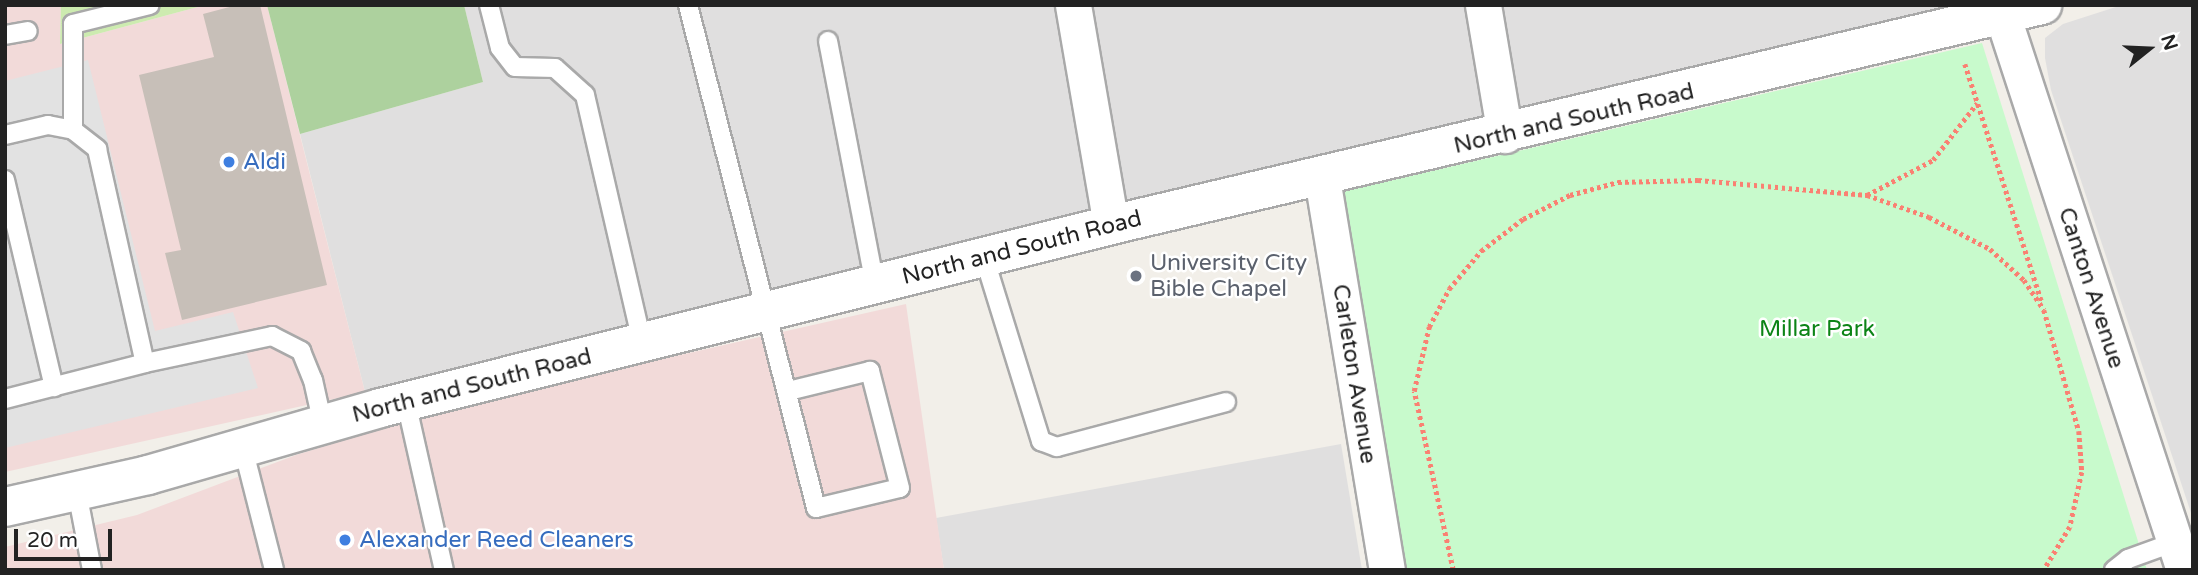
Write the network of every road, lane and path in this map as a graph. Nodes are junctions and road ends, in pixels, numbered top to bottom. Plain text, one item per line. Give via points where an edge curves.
1 (150, 5) edge
2 (489, 5) edge
3 (688, 5) edge
4 (1073, 5) edge
5 (1483, 5) edge
6 (2042, 5) edge
7 (2001, 12) edge
8 (28, 30) dead end
9 (5, 34) edge
10 (828, 41) dead end
11 (1965, 64) dead end
12 (1977, 102) junction
13 (73, 130) junction
14 (5, 135) edge
15 (1506, 135) junction
16 (1322, 177) junction
17 (5, 180) edge
18 (1867, 195) junction
19 (1111, 225) junction
20 (984, 257) junction
21 (875, 284) junction
22 (2044, 310) junction
23 (768, 311) junction
24 (642, 342) junction
25 (145, 363) junction
26 (54, 387) junction
27 (788, 391) junction
28 (5, 399) edge
29 (406, 402) junction
30 (1226, 402) dead end
31 (323, 425) junction
32 (243, 448) junction
33 (77, 492) junction
34 (5, 507) edge
35 (2179, 556) edge
36 (92, 570) edge
37 (274, 570) edge
38 (444, 570) edge
39 (1387, 570) edge
40 (1453, 570) edge
41 (2044, 570) edge
42 (2114, 570) edge

1 - 13 lane via 74,24
2 - 24 lane via 500,48 515,67 555,68 585,95
3 - 23 lane
4 - 19 street
5 - 15 street
6 - 7 street, North and South Road
7 - 15 street, North and South Road
7 - 35 street, Canton Avenue
8 - 9 lane
10 - 21 lane
11 - 12 path
12 - 18 path via 1956,136 1933,160
12 - 22 path
13 - 14 lane via 48,125
13 - 25 lane via 97,149
15 - 16 street, North and South Road
16 - 19 street, North and South Road
16 - 39 street, Carleton Avenue
17 - 26 lane
18 - 22 path via 1929,217 1990,249 2024,280
18 - 40 path via 1698,180 1618,182 1570,195 1523,219 1481,251 1449,289 1429,327 1414,391
19 - 20 street, North and South Road
20 - 21 street, North and South Road
20 - 30 lane via 1041,441 1057,447
21 - 23 street, North and South Road
22 - 41 path via 2079,431 2082,472 2070,527
23 - 24 street, North and South Road
23 - 27 lane
24 - 29 street, North and South Road
25 - 26 lane
25 - 31 lane via 272,336 301,351
26 - 28 lane
27 - 27 lane via 816,508 900,488 870,371
29 - 31 street, North and South Road
29 - 38 lane
31 - 32 street, North and South Road
32 - 33 street, North and South Road
32 - 37 lane
33 - 34 street, North and South Road
33 - 36 lane
35 - 42 lane via 2128,559

